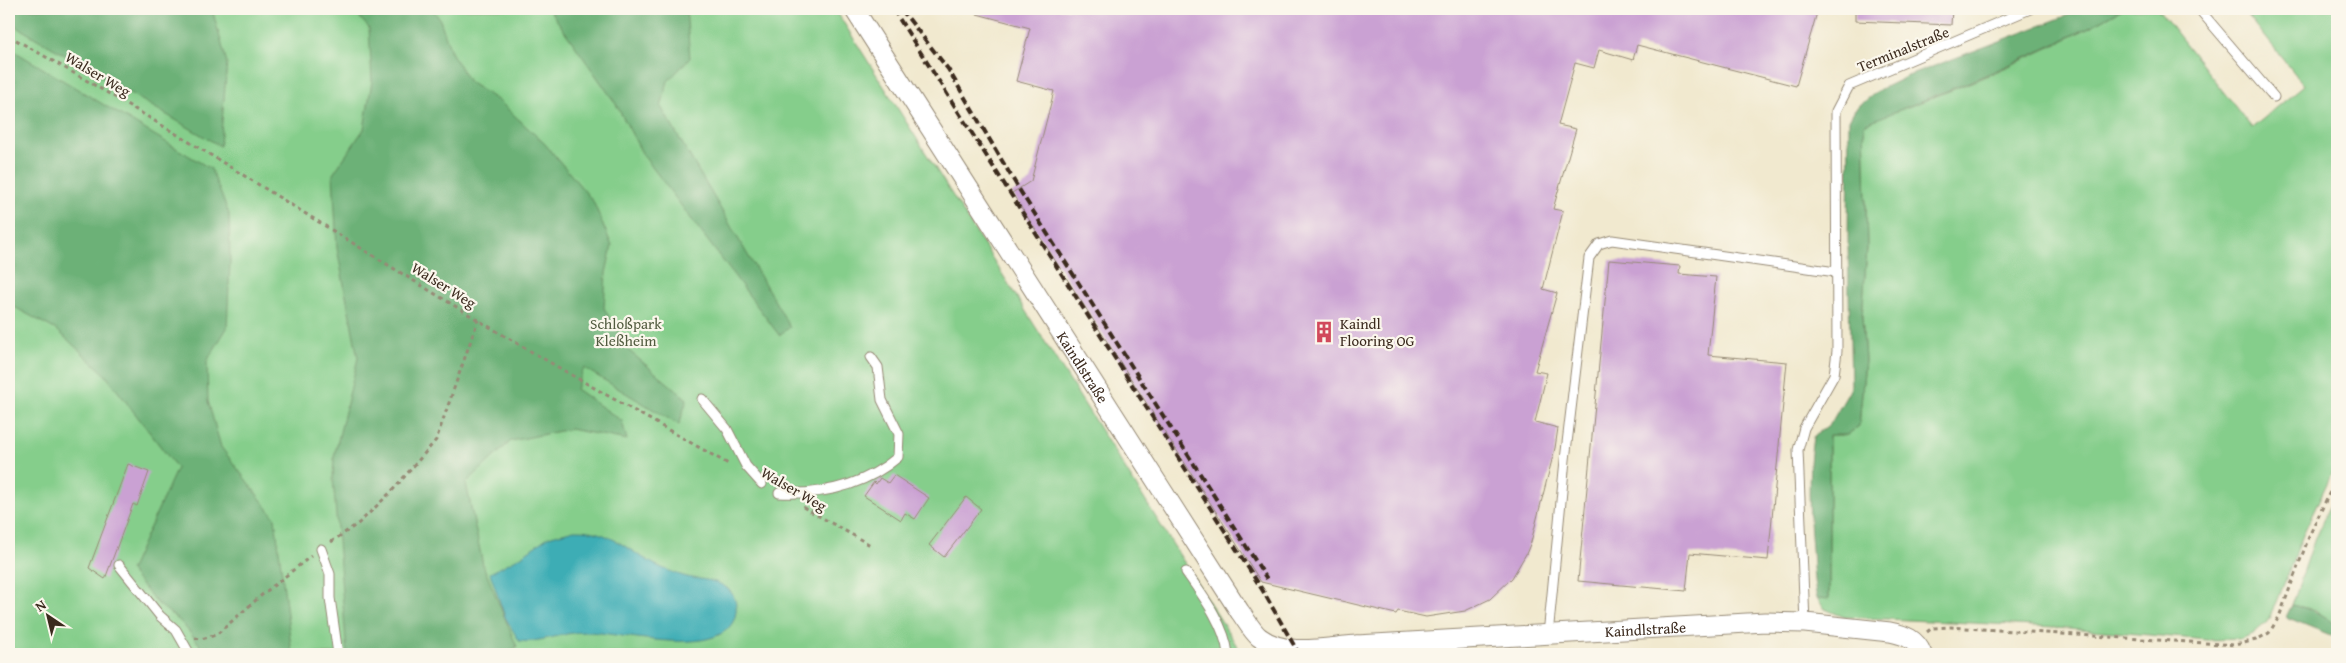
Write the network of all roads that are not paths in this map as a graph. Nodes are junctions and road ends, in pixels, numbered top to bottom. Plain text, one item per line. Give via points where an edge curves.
1 (854, 9) edge
2 (2030, 9) edge
3 (2199, 9) edge
4 (2274, 96) dead end
5 (1836, 272) junction
6 (871, 357) dead end
7 (702, 398) dead end
8 (762, 484) dead end
9 (778, 493) road end
10 (321, 549) road end
11 (119, 565) dead end
12 (1186, 572) dead end
13 (1804, 623) junction
14 (1548, 635) junction
15 (1919, 648) edge
16 (1358, 650) edge
17 (187, 654) edge
18 (338, 654) edge
19 (1228, 654) edge

1 - 16 street, Kaindlstraße via 1258,636 1284,650
2 - 5 lane, Terminalstraße via 1849,86 1836,111
3 - 4 lane
5 - 13 lane, Terminalstraße via 1837,351 1834,375 1804,428 1798,450
5 - 14 lane via 1612,240 1599,244 1589,258
6 - 9 lane via 878,367 882,400 899,434 898,457 882,470 838,488 814,493
7 - 8 lane via 727,429 746,466
10 - 18 lane via 330,574
11 - 17 lane via 160,616 180,635
12 - 19 lane via 1215,618
13 - 14 street, Kaindlstraße via 1718,624
13 - 15 street, Kaindlstraße via 1903,634
14 - 16 street, Kaindlstraße

